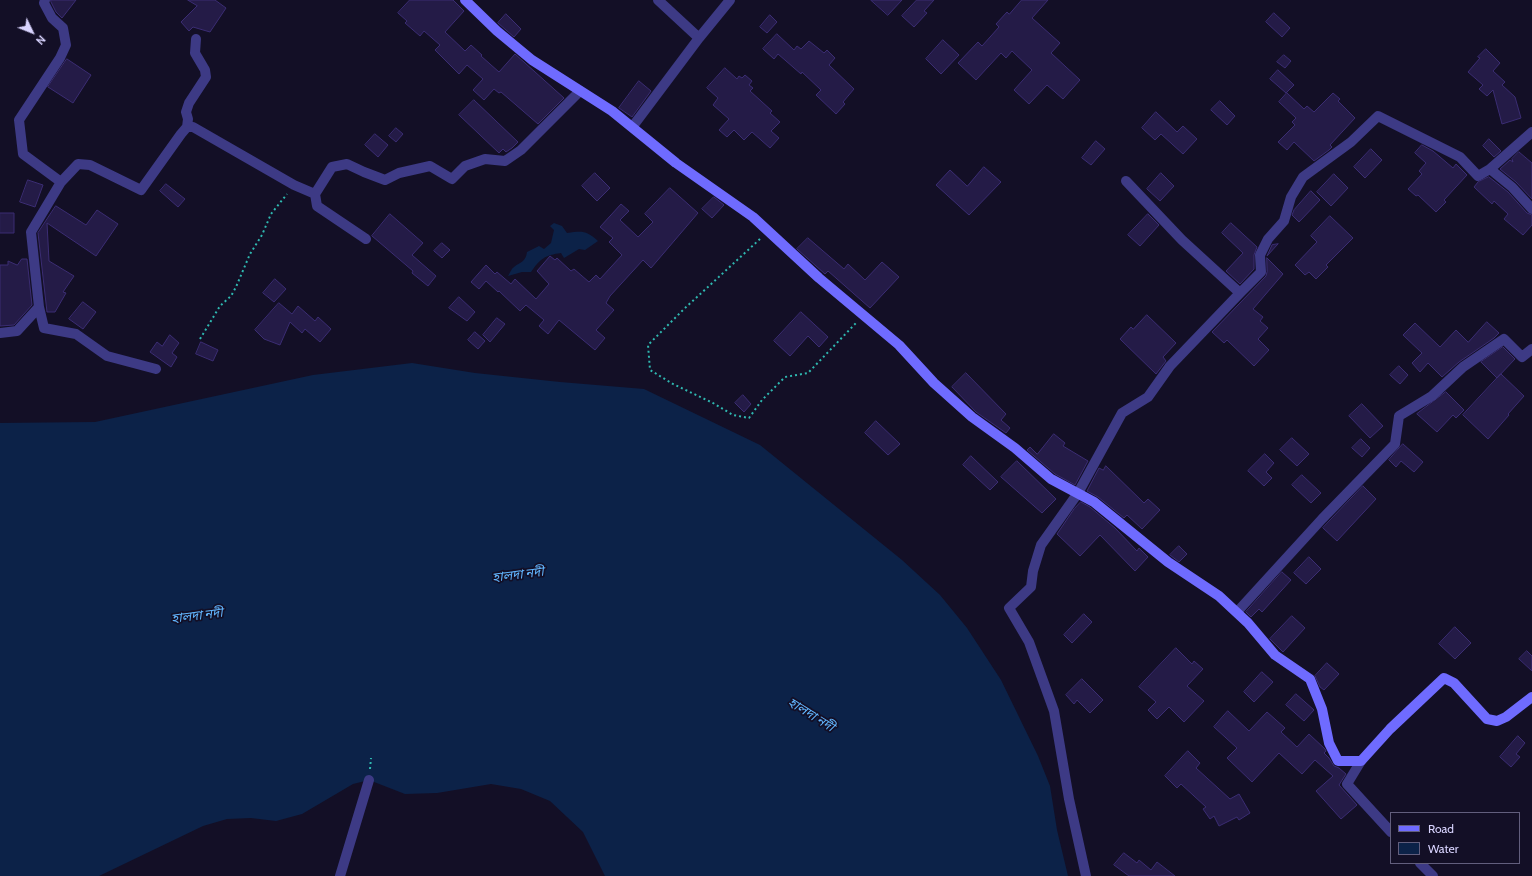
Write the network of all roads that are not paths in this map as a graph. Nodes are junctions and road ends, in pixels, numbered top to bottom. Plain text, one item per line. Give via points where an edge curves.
1 (45, 0) edge
2 (465, 0) edge
3 (658, 0) edge
4 (730, 0) edge
5 (699, 38) junction
6 (196, 39) dead end
7 (580, 91) junction
8 (632, 126) junction
9 (187, 127) junction
10 (1532, 132) edge
11 (1490, 169) junction
12 (1126, 181) dead end
13 (62, 182) junction
14 (315, 194) junction
15 (1532, 209) edge
16 (366, 239) dead end
17 (1240, 293) junction
18 (39, 307) junction
19 (0, 333) edge
20 (1532, 349) edge
21 (156, 369) dead end
22 (1078, 493) junction
23 (1237, 612) junction
24 (1532, 697) edge
25 (1360, 761) junction
26 (369, 780) dead end
27 (1390, 831) edge
28 (1421, 864) edge
29 (340, 876) edge
30 (1086, 876) edge
31 (1433, 876) edge

1 - 13 street via 44,3 52,18 63,28 66,45 19,120 23,154
2 - 7 street via 532,60
3 - 5 street
4 - 5 street
5 - 8 street
6 - 9 street via 195,53 205,70 206,77 189,103 186,112
7 - 8 street
7 - 14 street via 531,141 505,161 485,159 465,166 452,179 430,166 399,173 385,180 347,164 332,167
8 - 22 street via 676,163 753,218 899,345 934,383 972,417 1015,448 1051,479
9 - 13 street via 141,190 90,165 78,164
9 - 14 street via 193,127 294,185
10 - 11 street
11 - 15 street via 1512,187
11 - 17 street via 1478,176 1460,157 1378,116 1351,142 1302,177 1291,197 1284,221 1268,239 1260,255 1261,272
12 - 17 street via 1182,240
13 - 18 street via 32,232
14 - 16 street via 317,206
17 - 22 street via 1170,366 1148,397 1122,413
18 - 19 street via 17,331
18 - 21 street via 44,328 76,334 107,356
20 - 23 street via 1522,357 1504,339 1463,366 1432,396 1399,416 1395,444
22 - 23 street via 1094,502 1168,562 1220,596
22 - 30 street via 1041,545 1031,587 1009,608 1029,642 1054,711
23 - 25 street via 1275,655 1310,679 1322,709 1329,743 1338,760
24 - 25 street via 1506,717 1497,721 1487,719 1454,683 1444,678
25 - 27 street via 1347,784
26 - 29 street
28 - 31 street

